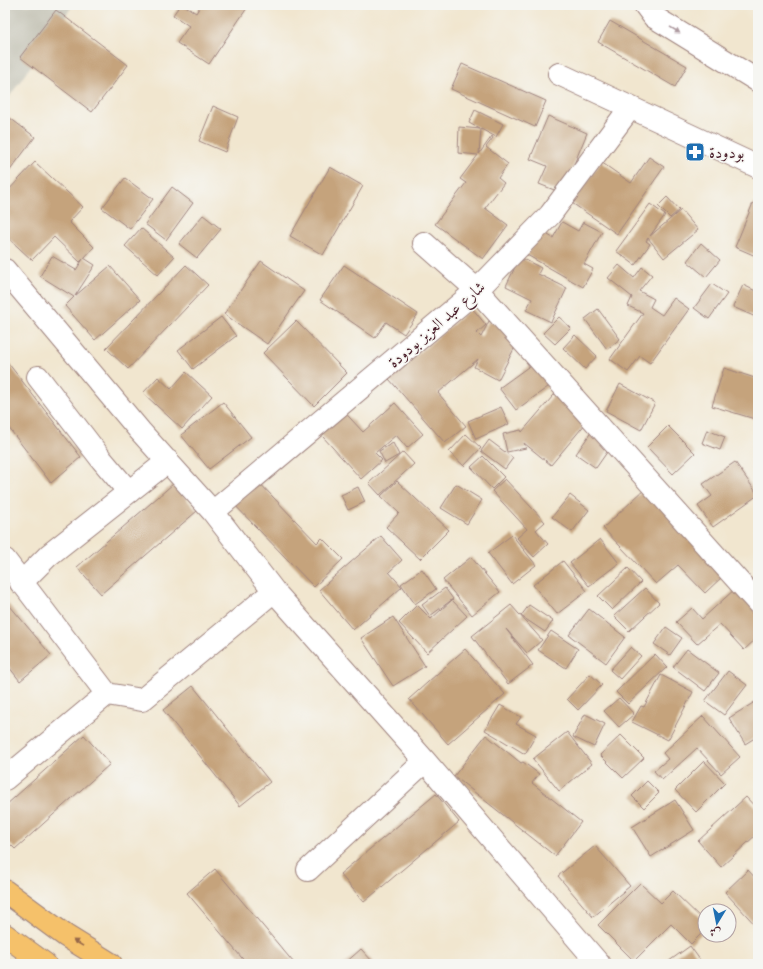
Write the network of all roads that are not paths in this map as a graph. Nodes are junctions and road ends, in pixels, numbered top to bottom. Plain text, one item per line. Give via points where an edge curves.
1 (646, 5) edge
2 (559, 74) dead end
3 (758, 81) edge
4 (630, 108) junction
5 (758, 167) edge
6 (424, 243) dead end
7 (5, 270) edge
8 (478, 290) junction
9 (38, 377) dead end
10 (168, 461) junction
11 (129, 492) junction
12 (213, 512) junction
13 (5, 560) edge
14 (21, 583) junction
15 (274, 591) junction
16 (758, 603) edge
17 (107, 694) junction
18 (425, 761) junction
19 (5, 779) edge
20 (308, 870) dead end
21 (5, 890) edge
22 (5, 936) edge
23 (45, 964) edge
24 (111, 964) edge
25 (599, 964) edge

1 -> 3 street via 654,17
2 - 4 street
4 - 5 street
4 - 8 street, شارع عبد العزيز بودودة via 550,216
6 - 8 street
7 - 10 street
8 - 12 street, شارع عبد العزيز بودودة
8 - 16 street
9 - 11 street
10 - 11 street
10 - 12 street
11 - 14 street via 49,555
12 - 15 street
13 - 14 street
14 - 17 street
15 - 17 street via 142,700
15 - 18 street
17 - 19 street
18 - 20 street
18 - 25 street
24 -> 21 highway via 66,936
22 - 23 highway

